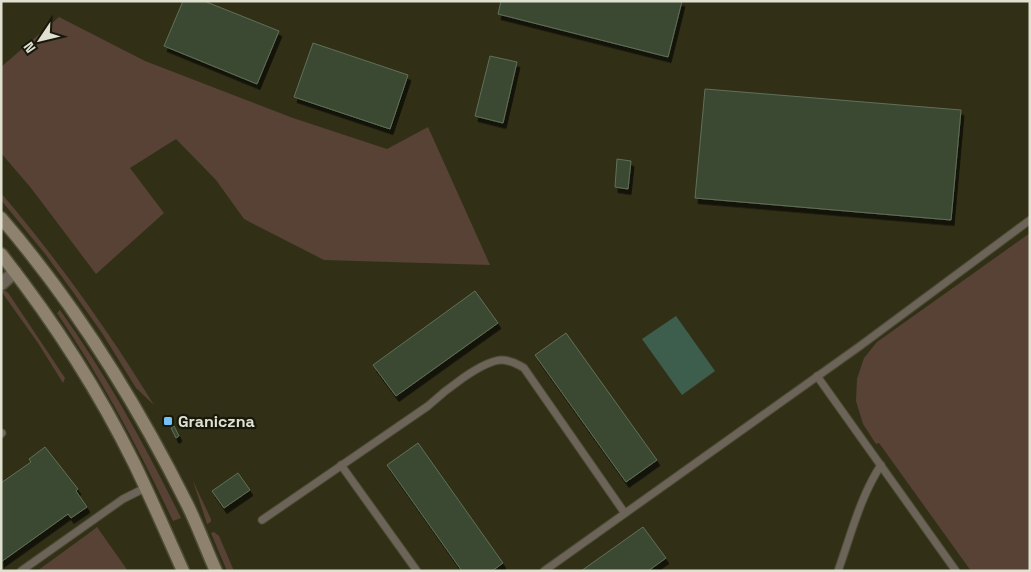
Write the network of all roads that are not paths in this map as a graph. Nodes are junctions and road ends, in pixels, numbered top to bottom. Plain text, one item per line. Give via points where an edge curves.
1 (1, 218) edge
2 (1030, 220) edge
3 (1, 254) edge
4 (15, 272) junction
5 (1, 284) edge
6 (817, 376) junction
7 (341, 465) junction
8 (881, 465) junction
9 (145, 488) junction
10 (624, 512) junction
11 (262, 520) dead end
12 (20, 571) edge
13 (183, 571) edge
14 (216, 571) edge
15 (417, 571) edge
16 (544, 571) edge
17 (838, 571) edge
18 (956, 571) edge

1 - 14 main road via 26,246 86,328 138,411 188,506
2 - 6 lane
3 - 4 main road
4 - 5 street
4 - 9 main road via 88,381 130,454
6 - 8 lane
6 - 10 lane
7 - 10 lane via 474,372 502,360 524,368
7 - 11 lane
7 - 15 lane
8 - 17 lane via 865,493
8 - 18 lane
9 - 12 lane via 123,499
9 - 13 main road
10 - 16 lane

